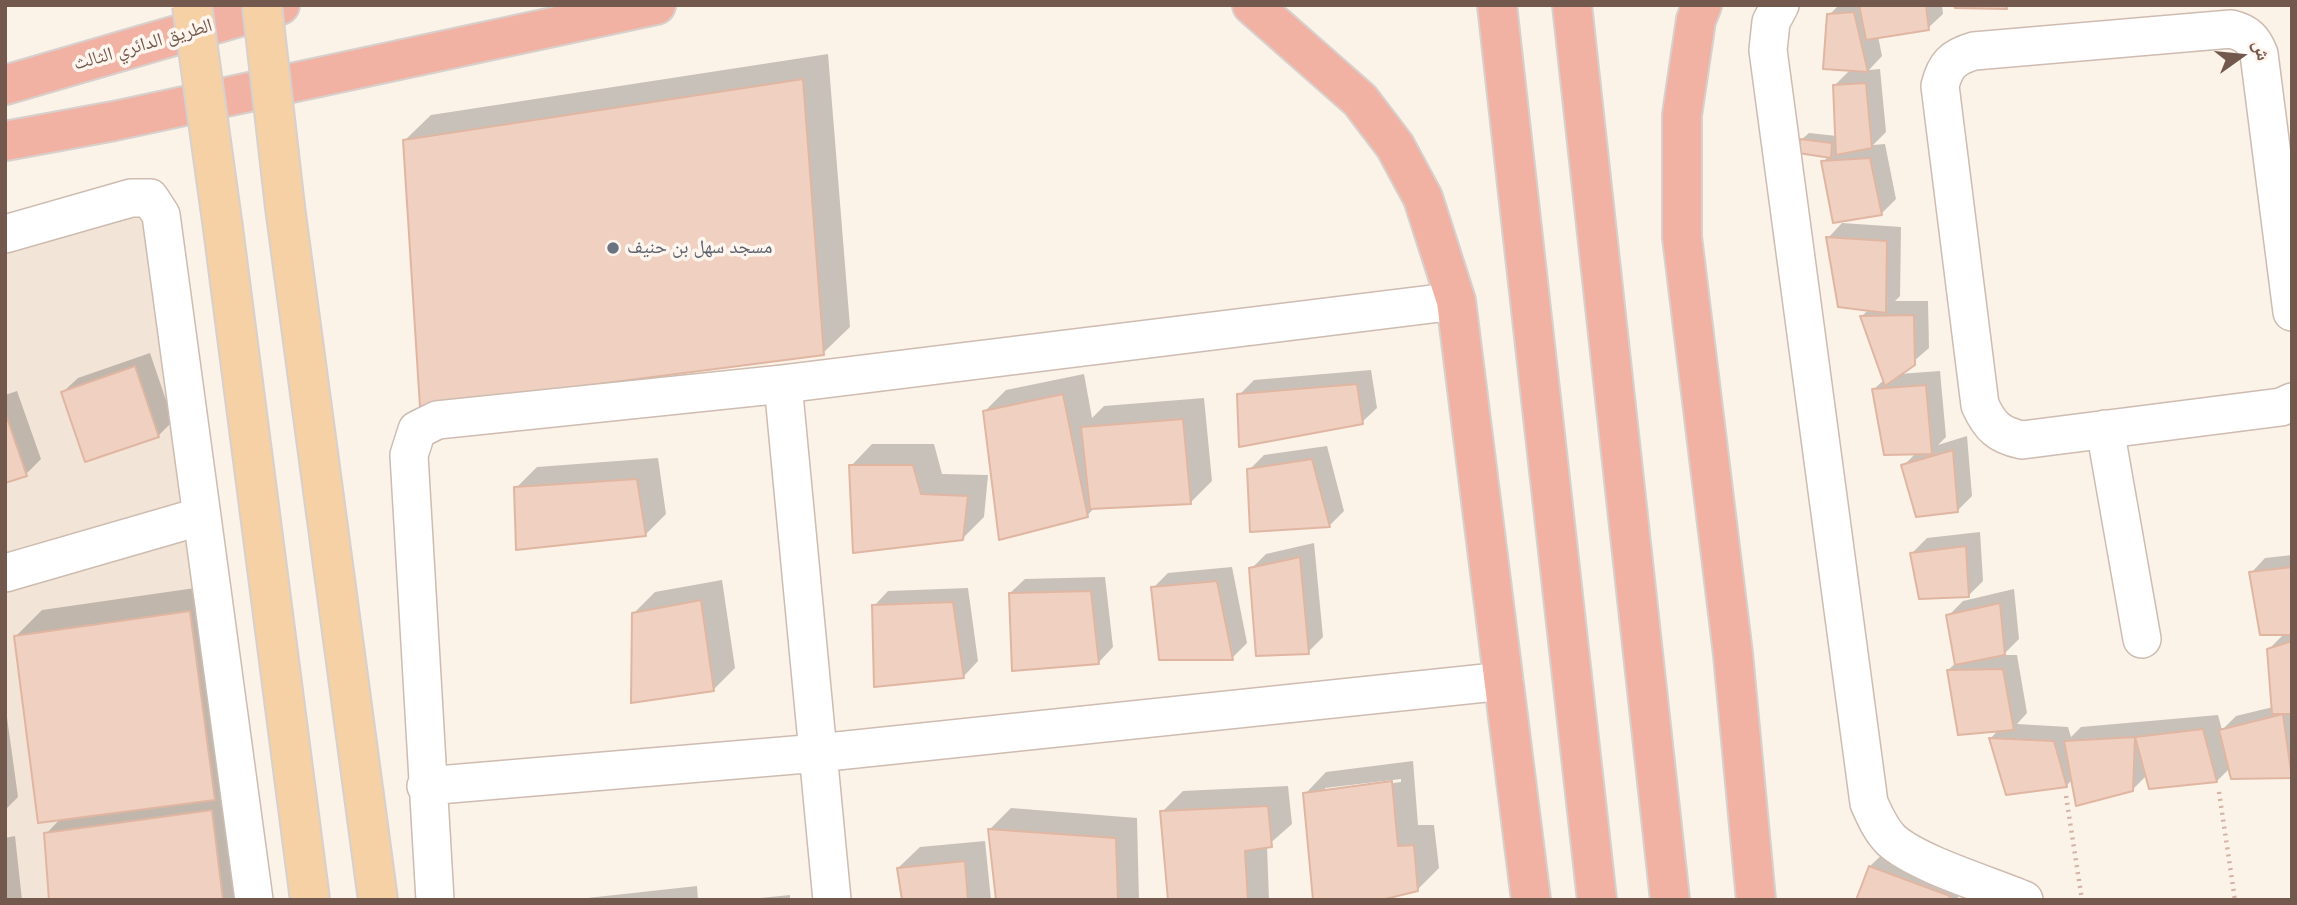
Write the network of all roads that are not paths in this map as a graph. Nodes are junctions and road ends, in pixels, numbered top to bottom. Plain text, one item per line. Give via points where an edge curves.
1 (191, 5) edge
2 (262, 5) edge
3 (281, 5) edge
4 (656, 5) edge
5 (1252, 5) edge
6 (1497, 5) edge
7 (1572, 5) edge
8 (1702, 5) edge
9 (1780, 5) edge
10 (5, 85) edge
11 (5, 141) edge
12 (5, 234) edge
13 (1455, 301) junction
14 (2292, 312) edge
15 (783, 384) junction
16 (2292, 402) edge
17 (2105, 429) junction
18 (202, 516) junction
19 (5, 573) edge
20 (2142, 639) dead end
21 (1504, 681) junction
22 (818, 753) junction
23 (426, 786) junction
24 (1669, 896) edge
25 (254, 900) edge
26 (310, 900) edge
27 (378, 900) edge
28 (435, 900) edge
29 (832, 900) edge
30 (1531, 900) edge
31 (1597, 900) edge
32 (1756, 900) edge
33 (2024, 900) edge

1 - 26 main road, bridge
2 - 27 main road, bridge
3 - 10 highway, الطريق الدائري الثالث
4 - 11 highway
5 - 13 highway via 1360,100 1395,146 1423,198
6 - 31 highway
7 - 24 highway
8 - 32 highway via 1682,116 1682,237 1733,654
9 - 33 street via 1771,22 1768,50 1869,803 1892,840 1910,853
12 - 18 street via 131,198 150,198 161,215
13 - 15 street
13 - 21 highway
14 - 17 street via 2259,54 2244,32 2231,29 1956,56 1944,69 1940,86 1980,405 1989,424 2003,436 2022,440
15 - 22 street
15 - 23 street via 437,420 416,430 409,455
16 - 17 street
17 - 20 street
18 - 19 street
18 - 25 street
21 - 22 street
21 - 30 highway
22 - 23 street
22 - 29 street
23 - 28 street

